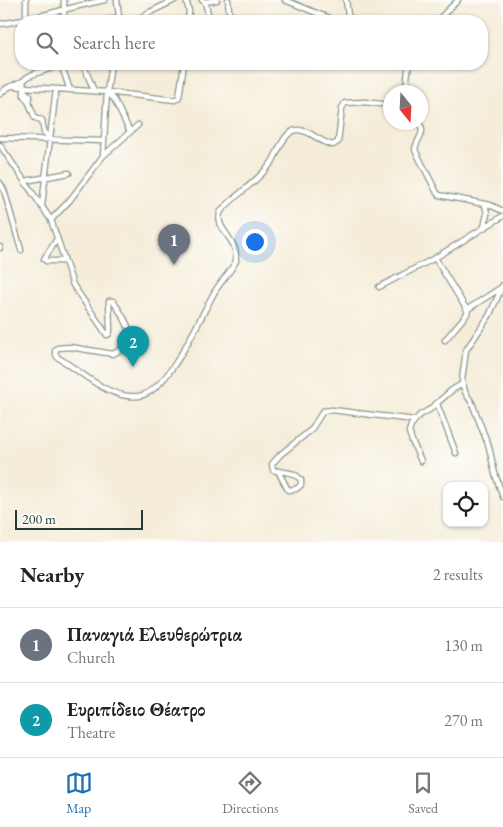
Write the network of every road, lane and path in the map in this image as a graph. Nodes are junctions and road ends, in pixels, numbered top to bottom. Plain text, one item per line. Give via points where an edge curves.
1 (26, 0) edge
2 (64, 0) edge
3 (105, 0) edge
4 (117, 0) edge
5 (175, 0) edge
6 (186, 0) edge
7 (217, 0) edge
8 (228, 0) edge
9 (285, 0) edge
10 (346, 0) edge
11 (458, 0) edge
12 (204, 1) edge
13 (300, 3) edge
14 (64, 8) junction
15 (26, 15) edge
16 (42, 15) edge
17 (64, 15) edge
18 (119, 15) edge
19 (145, 15) edge
20 (189, 15) edge
21 (208, 15) edge
22 (229, 15) edge
23 (324, 15) edge
24 (348, 15) dead end
25 (443, 15) edge
26 (15, 22) edge
27 (0, 24) edge
28 (48, 70) edge
29 (62, 70) edge
30 (85, 70) edge
31 (110, 70) edge
32 (183, 70) edge
33 (408, 70) edge
34 (406, 85) edge
35 (24, 86) junction
36 (56, 89) junction
37 (70, 90) junction
38 (94, 91) junction
39 (107, 92) junction
40 (0, 94) edge
41 (383, 104) edge
42 (138, 125) dead end
43 (423, 130) edge
44 (130, 132) junction
45 (0, 138) edge
46 (50, 139) junction
47 (104, 141) junction
48 (0, 145) edge
49 (103, 156) junction
50 (69, 173) dead end
51 (46, 177) junction
52 (25, 181) junction
53 (0, 183) edge
54 (2, 191) edge
55 (485, 204) junction
56 (42, 206) junction
57 (503, 211) edge
58 (503, 216) edge
59 (51, 220) junction
60 (484, 227) junction
61 (57, 239) junction
62 (21, 250) dead end
63 (435, 258) junction
64 (64, 262) junction
65 (503, 286) edge
66 (379, 287) dead end
67 (467, 310) junction
68 (445, 340) dead end
69 (127, 346) junction
70 (134, 349) dead end
71 (462, 384) junction
72 (437, 404) junction
73 (414, 420) junction
74 (456, 453) dead end
75 (421, 461) dead end
76 (278, 471) junction
77 (503, 497) edge

1 - 15 street
2 - 14 street
3 - 14 street
4 - 18 street
5 - 19 street
6 - 20 street
7 - 12 street
8 - 22 street
9 - 13 street
10 - 24 street
11 - 25 street
12 - 21 street
13 - 23 street
14 - 16 street
14 - 17 street
26 - 27 street
28 - 35 street via 28,76
29 - 37 street
30 - 38 street
31 - 39 street
32 - 39 street via 179,97 175,100
33 - 34 street
35 - 36 street
35 - 40 street via 12,86
35 - 46 street via 24,96 30,103 34,118 42,120 44,132
36 - 37 street
36 - 46 street
37 - 38 street
38 - 39 street
39 - 44 street via 114,99
39 - 47 street
41 - 69 street via 345,103 338,142 333,146 306,132 294,130 260,177 221,211 219,220 234,247 236,261 215,290 177,359 154,390 139,396 110,390 58,357 55,351 70,347 113,354
42 - 44 street
43 - 55 street via 415,150 433,190 439,195
44 - 49 street
45 - 46 street
46 - 47 street
46 - 51 street
47 - 49 street
48 - 52 street
49 - 59 street
50 - 51 street
51 - 52 street
51 - 56 street
52 - 56 street
53 - 54 street
54 - 62 street
55 - 57 street
55 - 60 street
56 - 59 street
58 - 60 street
59 - 61 street
60 - 63 street
61 - 64 street
61 - 64 street via 44,259
63 - 66 street
63 - 67 street
64 - 69 street via 73,285 107,335 110,334 109,301 113,301 130,331
65 - 67 street
65 - 71 street via 489,316 466,350
67 - 68 street
69 - 70 street
71 - 72 street
71 - 77 street via 486,440
72 - 73 street
72 - 74 street
73 - 75 street via 409,432
73 - 76 street via 323,411 311,430 272,464 273,470
76 - 76 street via 296,474 301,485 288,490

